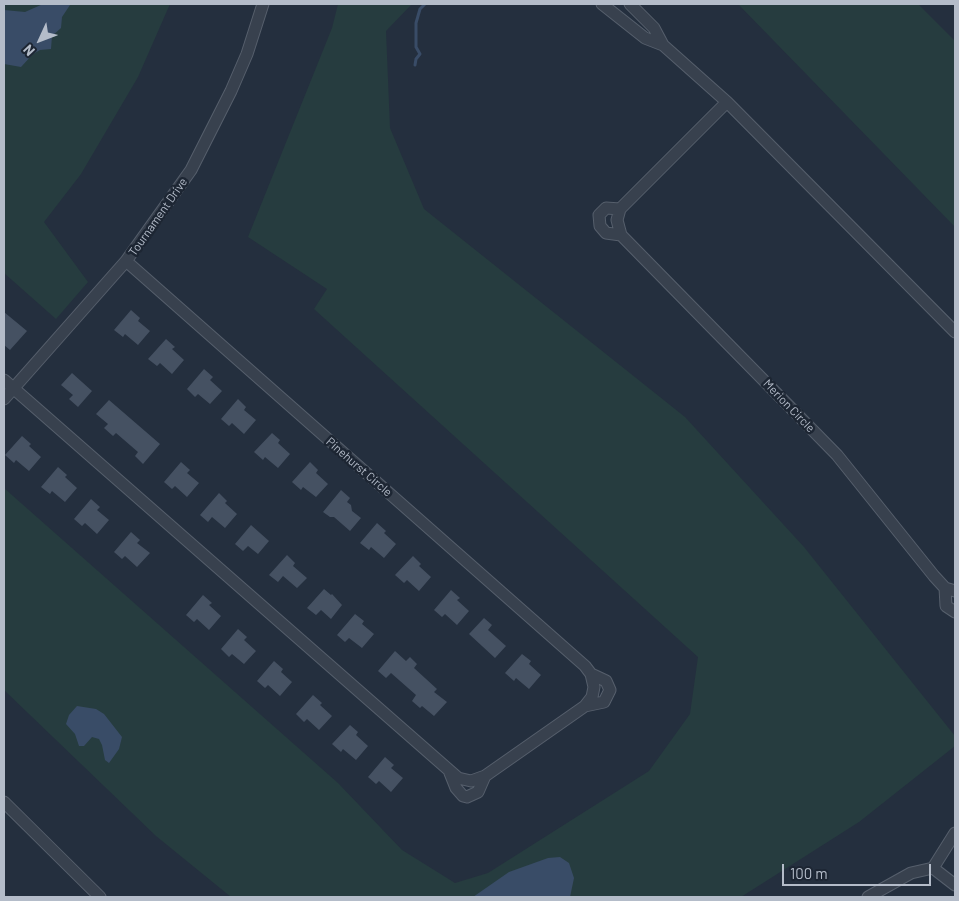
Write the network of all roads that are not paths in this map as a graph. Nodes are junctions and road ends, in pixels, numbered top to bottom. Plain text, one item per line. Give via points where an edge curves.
1 (263, 4) edge
2 (602, 4) edge
3 (630, 4) edge
4 (663, 45) junction
5 (727, 102) junction
6 (620, 209) junction
7 (621, 235) junction
8 (126, 261) junction
9 (955, 332) edge
10 (4, 380) edge
11 (13, 388) junction
12 (4, 398) edge
13 (950, 590) edge
14 (955, 612) edge
15 (591, 674) junction
16 (585, 706) junction
17 (450, 773) junction
18 (485, 776) junction
19 (4, 802) edge
20 (955, 833) edge
21 (933, 868) junction
22 (955, 885) edge
23 (100, 897) edge
24 (868, 897) edge

1 - 8 street, Tournament Drive via 235,84 191,170
2 - 4 street via 645,38
3 - 4 street via 654,28
4 - 5 street
5 - 6 street, Merion Circle
5 - 9 street
6 - 7 street via 617,220
6 - 7 street, Merion Circle via 606,208 599,221 606,233
7 - 13 street, Merion Circle via 837,455
8 - 11 street, Tournament Drive
8 - 15 street, Pinehurst Circle
10 - 11 street, Pinehurst Circle
11 - 12 street, Tournament Drive
11 - 17 street, Pinehurst Circle
13 - 14 street, Merion Circle via 946,606
15 - 16 street via 593,691
15 - 16 street, Pinehurst Circle via 606,681 610,690 604,702
16 - 18 street, Pinehurst Circle
17 - 18 street, Pinehurst Circle via 467,781
17 - 18 street, Pinehurst Circle via 456,788 467,797 475,794
19 - 23 street
20 - 21 street
21 - 22 street
21 - 24 street via 911,874

